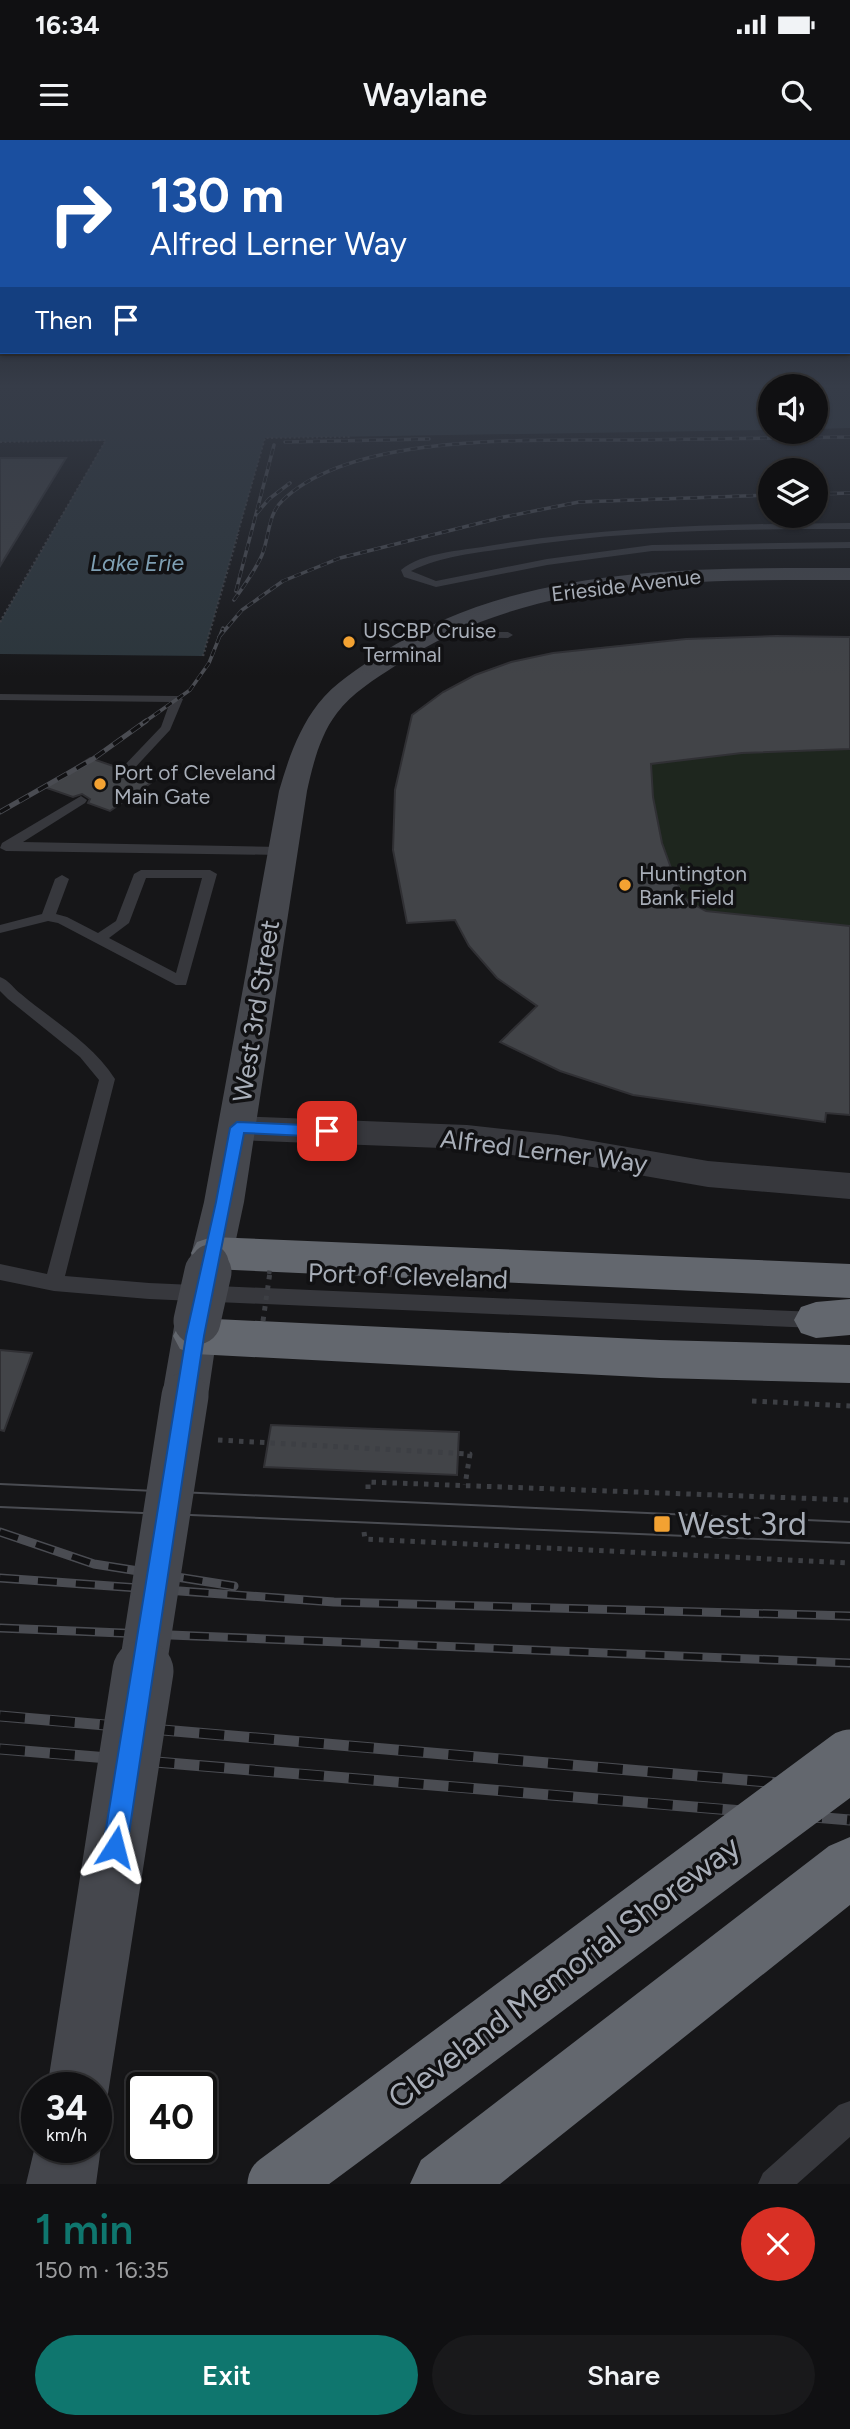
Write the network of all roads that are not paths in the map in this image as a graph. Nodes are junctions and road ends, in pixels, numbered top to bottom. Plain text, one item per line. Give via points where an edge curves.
1 (850, 526) edge
2 (850, 545) edge
3 (850, 574) edge
4 (432, 634) junction
5 (508, 635) dead end
6 (343, 693) joint
7 (0, 697) edge
8 (127, 770) dead end
9 (81, 800) dead end
10 (4, 848) edge
11 (281, 851) junction
12 (62, 879) dead end
13 (48, 917) junction
14 (0, 929) edge
15 (98, 939) junction
16 (0, 982) edge
17 (237, 1128) junction
18 (850, 1186) edge
19 (211, 1258) junction
20 (0, 1272) edge
21 (850, 1281) edge
22 (54, 1283) junction
23 (839, 1320) edge
24 (196, 1329) junction
25 (850, 1364) edge
26 (850, 1760) edge
27 (850, 1867) edge
28 (80, 2072) edge
29 (850, 2116) edge
30 (64, 2163) edge
31 (61, 2184) edge
32 (278, 2184) edge
33 (445, 2184) edge
34 (774, 2184) edge

1 - 2 lane via 630,530 448,556 406,570 407,575 436,584 652,548
3 - 4 street, Erieside Avenue via 717,574 609,583 526,600
4 - 5 lane
4 - 6 street, Erieside Avenue via 384,661
6 - 11 street, West 3rd Street via 329,707 303,753
7 - 8 lane via 177,699 166,728
9 - 10 lane
10 - 11 lane
11 - 17 street, West 3rd Street
12 - 13 lane
13 - 14 lane
13 - 15 lane
15 - 15 lane via 181,982 210,874 141,874 122,923
16 - 22 lane via 86,1053 107,1079
17 - 18 street, Alfred Lerner Way via 467,1137 708,1174
17 - 19 street, West 3rd Street
19 - 21 highway
19 - 24 street, West 3rd Street, bridge
20 - 22 lane, Port of Cleveland
22 - 23 lane, Port of Cleveland via 149,1291
24 - 25 highway via 660,1359
24 - 28 street, West 3rd Street, bridge
26 - 32 highway, Cleveland Memorial Shoreway, bridge
27 - 33 highway
29 - 34 lane
30 - 31 street

